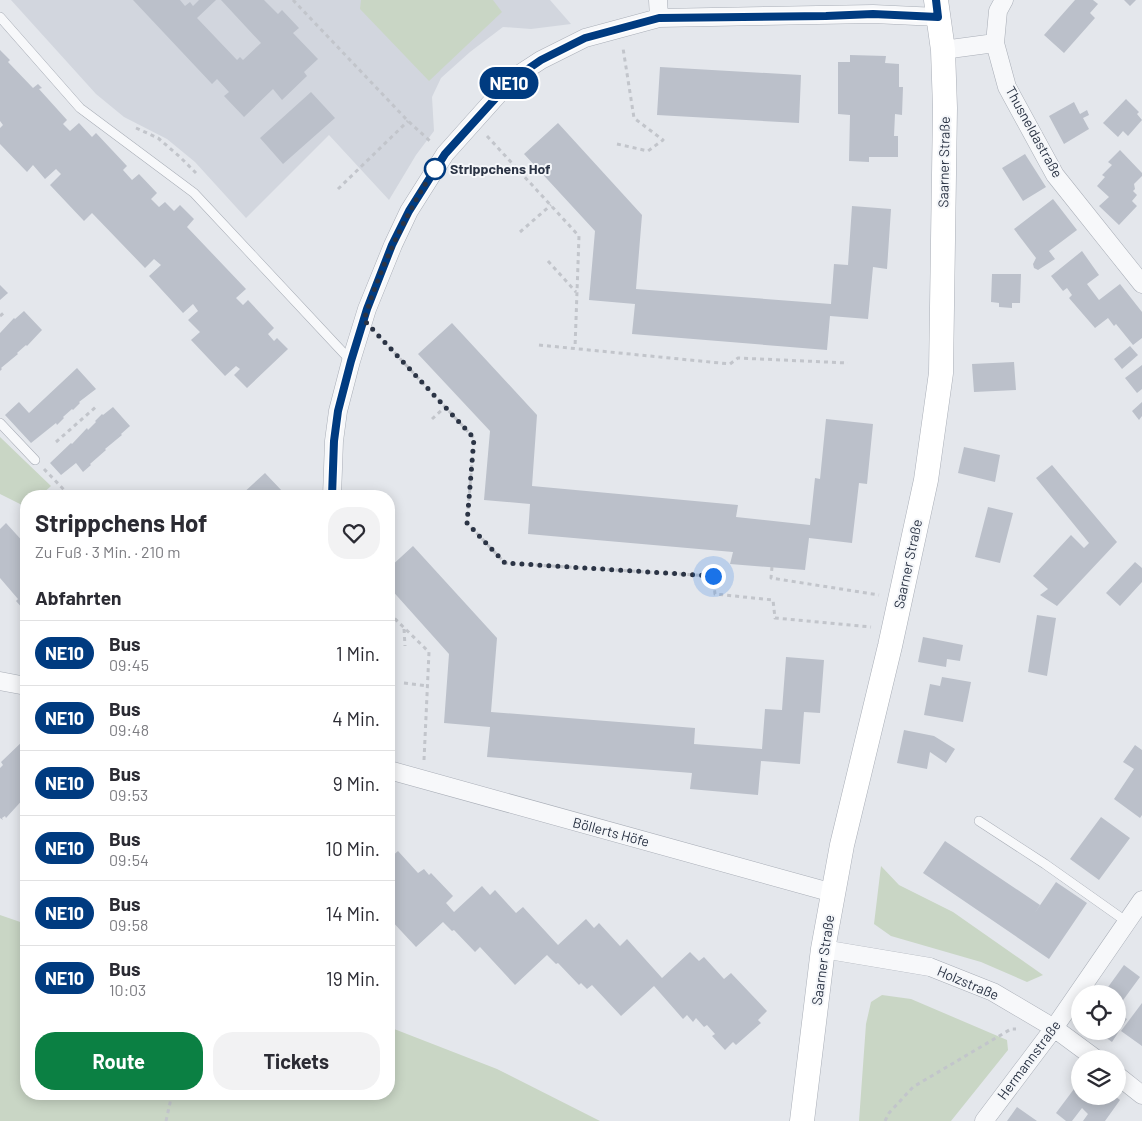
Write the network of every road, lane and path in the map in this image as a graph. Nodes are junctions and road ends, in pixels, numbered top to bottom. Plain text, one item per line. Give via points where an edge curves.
1 (293, 0) edge
2 (658, 0) edge
3 (1004, 0) edge
4 (878, 7) edge
5 (937, 9) edge
6 (0, 17) edge
7 (659, 18) junction
8 (619, 28) junction
9 (995, 43) junction
10 (943, 50) junction
11 (408, 121) junction
12 (474, 121) junction
13 (617, 144) dead end
14 (445, 154) junction
15 (338, 188) dead end
16 (550, 206) junction
17 (520, 232) dead end
18 (548, 261) dead end
19 (1142, 284) edge
20 (576, 293) junction
21 (6, 311) dead end
22 (0, 316) edge
23 (364, 320) junction
24 (539, 344) dead end
25 (575, 348) junction
26 (351, 361) junction
27 (848, 363) dead end
28 (98, 405) dead end
29 (445, 407) junction
30 (432, 419) dead end
31 (0, 423) edge
32 (56, 442) dead end
33 (35, 460) joint
34 (64, 490) edge
35 (332, 490) edge
36 (772, 568) dead end
37 (900, 598) junction
38 (395, 619) edge
39 (404, 628) junction
40 (894, 629) junction
41 (405, 646) dead end
42 (0, 681) edge
43 (404, 683) dead end
44 (20, 685) edge
45 (428, 686) junction
46 (395, 772) edge
47 (423, 780) junction
48 (980, 821) dead end
49 (833, 893) junction
50 (1142, 900) edge
51 (1127, 922) junction
52 (823, 949) junction
53 (1054, 1028) junction
54 (1020, 1029) dead end
55 (1084, 1050) edge
56 (1126, 1082) edge
57 (1142, 1095) edge
58 (171, 1100) edge
59 (166, 1121) edge
60 (802, 1121) edge
61 (885, 1121) edge
62 (984, 1121) edge

1 - 11 path
2 - 7 street
3 - 9 street via 998,11
4 - 5 street
4 - 7 street via 826,16
5 - 10 main road, Saarner Straße
6 - 26 lane via 80,108 194,193
7 - 8 street
8 - 12 street via 585,38 541,60 512,80
8 - 13 path via 634,118 663,140 648,151
9 - 10 street
9 - 19 street, Thusneldastraße via 1007,87 1055,175
10 - 37 main road, Saarner Straße via 941,373 926,480
11 - 14 path
11 - 15 path
12 - 14 street
12 - 16 path
14 - 23 street via 392,245
16 - 17 path
16 - 20 path via 579,236
18 - 20 path
20 - 25 path
21 - 22 path
23 - 26 street
23 - 29 path
24 - 25 path
25 - 27 path via 730,364 738,358
26 - 35 street via 338,411
28 - 32 path
29 - 30 path
29 - 40 path via 474,438 467,523 505,563 713,576 715,594 773,600 775,618
31 - 33 lane
33 - 34 path
36 - 37 path via 771,578
37 - 40 main road, Saarner Straße
38 - 39 path
39 - 41 path
39 - 45 path via 429,652
40 - 49 main road, Saarner Straße
42 - 44 street
43 - 45 path
45 - 47 path
46 - 47 street, Böllerts Höfe
47 - 49 street, Böllerts Höfe
48 - 51 lane
49 - 52 main road, Saarner Straße
50 - 51 street, Hermannstraße
51 - 53 street, Hermannstraße
52 - 53 street, Holzstraße via 930,967 993,992
52 - 60 main road, Saarner Straße
53 - 55 street, Holzstraße
53 - 62 street, Hermannstraße
54 - 61 path via 1011,1029 913,1087
56 - 57 street
58 - 59 path

